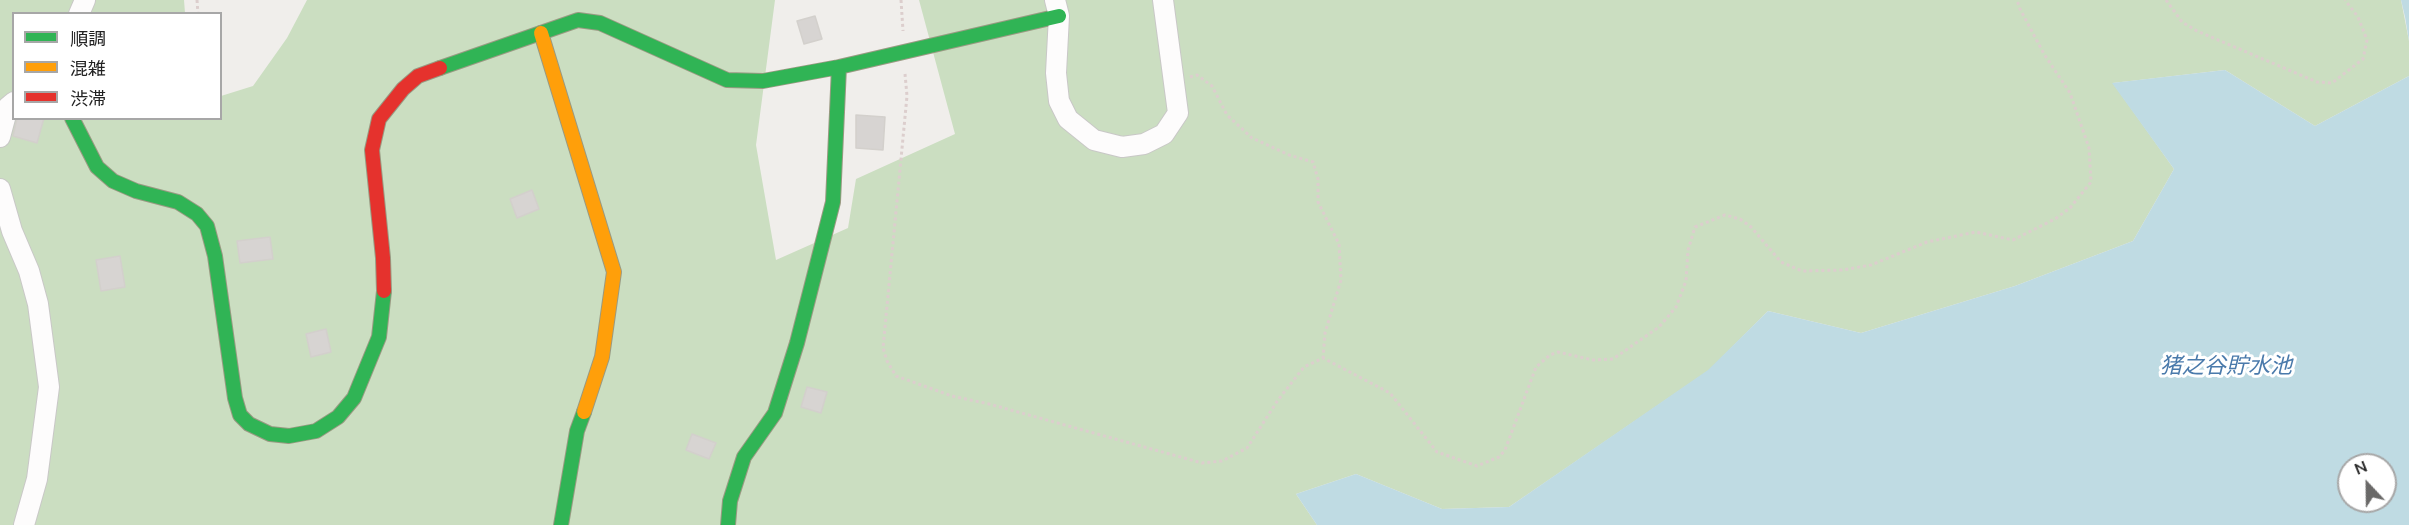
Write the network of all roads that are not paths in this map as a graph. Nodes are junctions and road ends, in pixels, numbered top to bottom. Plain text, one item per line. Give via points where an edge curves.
1 (1164, 0) edge
2 (1057, 8) edge
3 (541, 33) junction
4 (839, 67) junction
5 (12, 104) edge
6 (73, 120) edge
7 (0, 137) edge
8 (0, 189) edge
9 (24, 525) edge
10 (561, 525) edge
11 (728, 525) edge

1 - 2 street via 1178,113 1164,134 1143,144 1122,147 1094,140 1068,119 1059,101
2 - 4 street
3 - 4 street via 578,20 600,23 727,80 763,81
3 - 6 street via 418,76 379,119 372,150 383,258 379,337 354,398 338,417 316,431 289,436 270,434 240,415 207,226 178,202 113,181 97,167
3 - 10 street via 614,272 603,357 576,431
4 - 11 street via 833,202 775,413 744,457 730,501
5 - 7 street
8 - 9 street via 38,304 49,387 38,479

